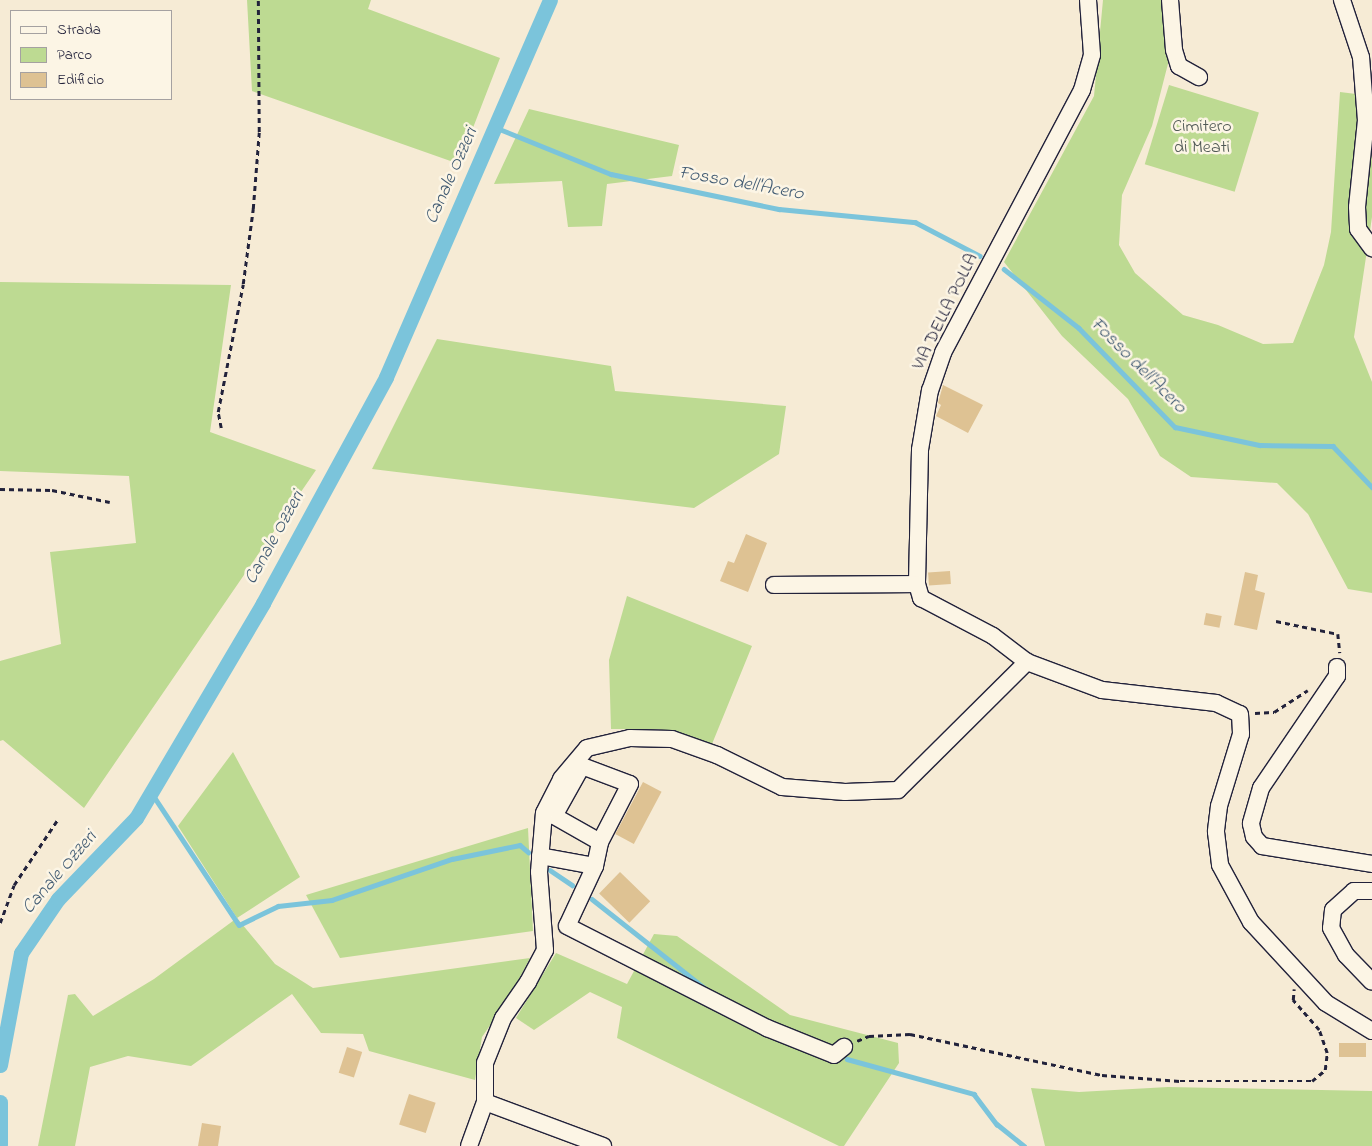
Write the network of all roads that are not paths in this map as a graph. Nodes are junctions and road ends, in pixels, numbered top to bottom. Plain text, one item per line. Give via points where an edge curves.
1 (1088, 0) edge
2 (1170, 0) edge
3 (1342, 0) edge
4 (1199, 77) dead end
5 (1372, 248) edge
6 (917, 584) junction
7 (774, 585) dead end
8 (1027, 662) junction
9 (1337, 667) road end
10 (600, 842) junction
11 (540, 856) junction
12 (1372, 864) edge
13 (595, 866) junction
14 (1372, 891) edge
15 (1372, 982) edge
16 (1372, 1031) edge
17 (844, 1047) road end
18 (485, 1102) junction
19 (469, 1146) edge
20 (603, 1146) edge

1 - 6 street, VIA DELLA POLLA via 1092,55 1082,90 943,353 930,390 920,450
2 - 4 street via 1174,50 1179,66
3 - 5 street via 1361,57 1366,120 1357,207 1358,229
6 - 7 street
6 - 8 street via 920,598 993,636
8 - 11 street via 898,790 845,792 782,787 717,755 672,739 630,738 587,748 561,779 544,813
8 - 16 street via 1102,690 1216,703 1240,714 1241,734 1219,806 1216,832 1220,865 1251,922 1326,1003
9 - 12 street via 1337,676 1261,788 1251,824 1254,837 1262,846
10 - 10 street via 554,816 582,766 630,784
10 - 13 street
11 - 13 street
11 - 18 street via 545,950 503,1018 488,1054
13 - 17 street via 566,926 767,1028 834,1055
14 - 15 street via 1354,891 1333,910 1331,928 1346,955
18 - 19 street
18 - 20 street

